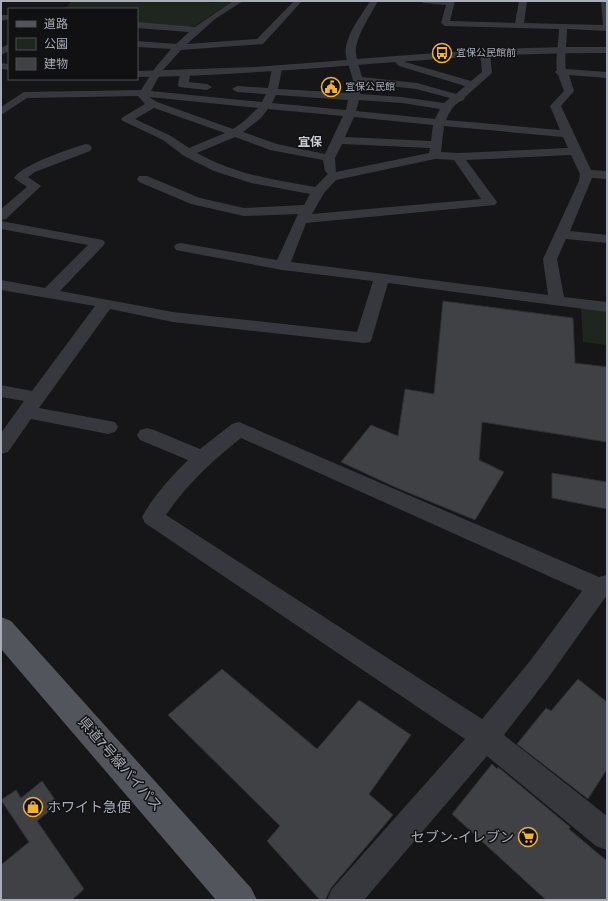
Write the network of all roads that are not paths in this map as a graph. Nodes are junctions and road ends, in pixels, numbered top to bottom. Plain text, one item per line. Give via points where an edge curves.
1 (239, 1) edge
2 (298, 1) edge
3 (374, 1) edge
4 (424, 1) edge
5 (523, 1) edge
6 (605, 1) edge
7 (450, 2) edge
8 (138, 25) edge
9 (519, 25) junction
10 (563, 26) junction
11 (607, 28) edge
12 (197, 30) junction
13 (138, 44) edge
14 (178, 47) junction
15 (563, 50) junction
16 (607, 50) edge
17 (485, 54) junction
18 (398, 60) junction
19 (353, 63) junction
20 (277, 69) junction
21 (560, 72) junction
22 (138, 74) edge
23 (156, 74) junction
24 (185, 74) junction
25 (607, 75) edge
26 (358, 80) junction
27 (472, 85) junction
28 (273, 91) junction
29 (144, 93) junction
30 (353, 96) junction
31 (460, 98) junction
32 (153, 104) junction
33 (266, 105) junction
34 (446, 107) junction
35 (1, 112) edge
36 (350, 114) junction
37 (439, 122) junction
38 (237, 133) junction
39 (569, 134) junction
40 (337, 140) junction
41 (86, 148) dead end
42 (435, 150) junction
43 (576, 151) junction
44 (188, 152) junction
45 (458, 157) junction
46 (329, 158) junction
47 (586, 174) junction
48 (607, 176) edge
49 (332, 177) junction
50 (143, 179) dead end
51 (318, 191) junction
52 (305, 214) junction
53 (1, 216) edge
54 (1, 225) edge
55 (560, 234) junction
56 (607, 239) edge
57 (181, 247) dead end
58 (282, 265) junction
59 (382, 278) junction
60 (1, 285) edge
61 (49, 293) junction
62 (557, 300) junction
63 (106, 303) junction
64 (607, 307) edge
65 (1, 391) edge
66 (32, 405) junction
67 (108, 427) dead end
68 (147, 436) dead end
69 (1, 447) edge
70 (202, 458) junction
71 (603, 586) edge
72 (1, 629) edge
73 (485, 737) junction
74 (607, 835) edge
75 (239, 900) edge
76 (343, 900) edge

1 - 12 street
2 - 14 street via 260,42
3 - 19 street via 351,43 349,52
4 - 7 street
5 - 9 street
6 - 11 street
7 - 9 street via 444,23
8 - 12 street
9 - 10 street
10 - 11 street
10 - 15 street
12 - 14 street
13 - 14 street
14 - 23 street
15 - 16 street
15 - 17 street
15 - 21 street
17 - 18 street
17 - 27 street via 487,74
18 - 19 street
18 - 27 street via 402,64
19 - 20 street
19 - 26 street
20 - 24 street
20 - 28 street
21 - 25 street
21 - 39 street via 569,91 555,106
22 - 23 street
23 - 24 street
23 - 29 street
24 - 28 street via 183,85
26 - 30 street
26 - 31 street via 417,86
27 - 31 street
28 - 30 street
28 - 33 street
29 - 32 street via 143,97
29 - 33 street
29 - 35 street via 24,95
30 - 34 street
30 - 36 street
31 - 34 street
32 - 38 street
32 - 44 street via 128,119 167,138
33 - 36 street
33 - 38 street
34 - 37 street
36 - 37 street
36 - 40 street
37 - 39 street
37 - 42 street
38 - 44 street
38 - 46 street via 274,147
39 - 43 street
40 - 42 street
40 - 46 street
41 - 53 street via 31,169 20,178 35,186
42 - 45 street
42 - 49 street
43 - 45 street
43 - 47 street
44 - 51 street via 203,163 259,182
45 - 52 street via 490,202 393,210 352,217
46 - 49 street
47 - 48 street
47 - 55 street
49 - 51 street
50 - 52 street via 196,201 244,212
51 - 52 street
52 - 58 street
54 - 61 street via 98,242
55 - 56 street
55 - 62 street via 550,259
57 - 58 street
58 - 59 street
59 - 62 street
59 - 63 street via 364,338 173,317
60 - 61 street
61 - 63 street
62 - 64 street
63 - 66 street
65 - 66 street
66 - 67 street
66 - 69 street
68 - 70 street
70 - 71 street via 239,429
70 - 73 street via 174,487 153,517
71 - 73 street
72 - 75 main road, 県道7号線バイパス
73 - 74 street
73 - 76 street

